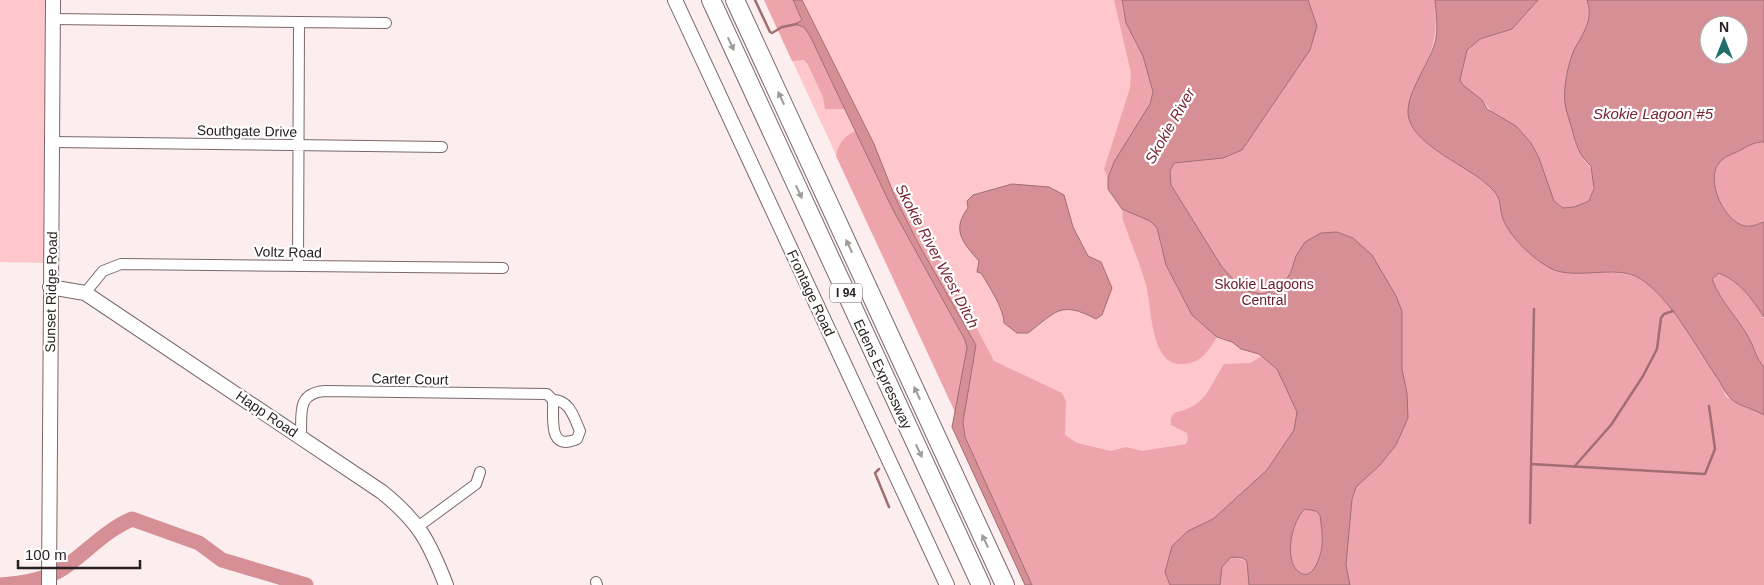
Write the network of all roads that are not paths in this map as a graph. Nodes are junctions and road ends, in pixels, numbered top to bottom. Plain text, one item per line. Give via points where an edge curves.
1 (53, 0) edge
2 (675, 0) edge
3 (710, 0) edge
4 (735, 0) edge
5 (53, 19) junction
6 (299, 22) junction
7 (386, 23) dead end
8 (53, 142) junction
9 (298, 146) junction
10 (442, 147) dead end
11 (298, 266) junction
12 (503, 268) dead end
13 (50, 287) junction
14 (85, 293) junction
15 (554, 400) dead end
16 (301, 437) junction
17 (480, 472) dead end
18 (419, 526) junction
19 (49, 585) edge
20 (446, 585) edge
21 (948, 585) edge
22 (981, 585) edge
23 (1005, 585) edge

1 - 5 street, Sunset Ridge Road
2 - 21 street, Frontage Road
3 -> 22 highway, Edens Expressway / I 94
23 -> 4 highway, Edens Expressway / I 94
5 - 6 street
5 - 8 street, Sunset Ridge Road
6 - 7 street
6 - 9 street
8 - 9 street, Southgate Drive
8 - 13 street, Sunset Ridge Road
9 - 10 street, Southgate Drive
9 - 11 street
11 - 12 street, Voltz Road
11 - 14 street, Voltz Road via 122,264 103,271
13 - 14 street, Happ Road
13 - 19 street, Sunset Ridge Road
14 - 16 street, Happ Road
15 - 16 street, Carter Court via 546,394 312,392 303,404
16 - 18 street, Happ Road via 382,492
17 - 18 street via 476,484
18 - 20 street, Happ Road

